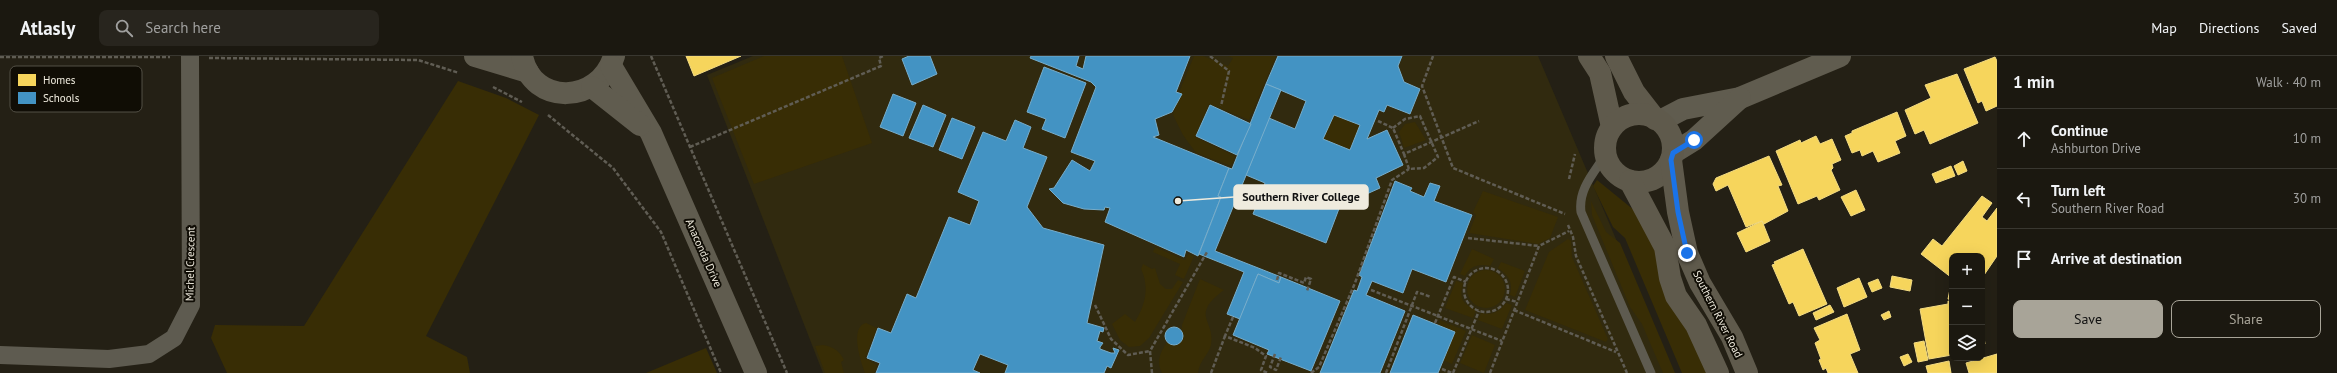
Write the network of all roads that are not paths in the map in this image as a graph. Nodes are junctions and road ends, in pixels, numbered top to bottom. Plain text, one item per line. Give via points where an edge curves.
1 (1589, 56) edge
2 (1616, 56) edge
3 (1840, 56) edge
4 (190, 57) edge
5 (612, 61) edge
6 (525, 64) edge
7 (471, 66) edge
8 (592, 87) junction
9 (1740, 98) junction
10 (1658, 120) junction
11 (1612, 127) junction
12 (651, 133) junction
13 (1606, 154) junction
14 (1672, 156) junction
15 (1630, 181) junction
16 (0, 355) edge
17 (756, 373) edge
18 (1651, 373) edge
19 (1718, 373) edge
20 (1747, 373) edge

1 - 11 main road via 1600,73
2 - 10 main road via 1634,92
3 - 9 main road
4 - 16 street, Michel Crescent via 190,305 174,338 149,354 109,358
5 - 8 main road, Anaconda Drive via 603,78
5 - 12 main road, Anaconda Drive
6 - 7 main road, Anaconda Drive
6 - 8 main road, Anaconda Drive via 538,83 550,90 565,94
8 - 12 main road, Anaconda Drive
9 - 10 main road via 1683,109
9 - 14 main road via 1694,140
10 - 11 main road via 1637,114 1628,116
10 - 14 main road via 1670,136
11 - 13 main road via 1605,145
12 - 17 main road, Anaconda Drive
13 - 15 main road via 1614,172
13 - 18 lane via 1583,188 1581,212
14 - 15 main road via 1659,176 1640,182
14 - 20 main road, Southern River Road via 1678,212 1687,253 1700,283 1732,337
15 - 19 main road via 1665,247 1676,296 1696,325

